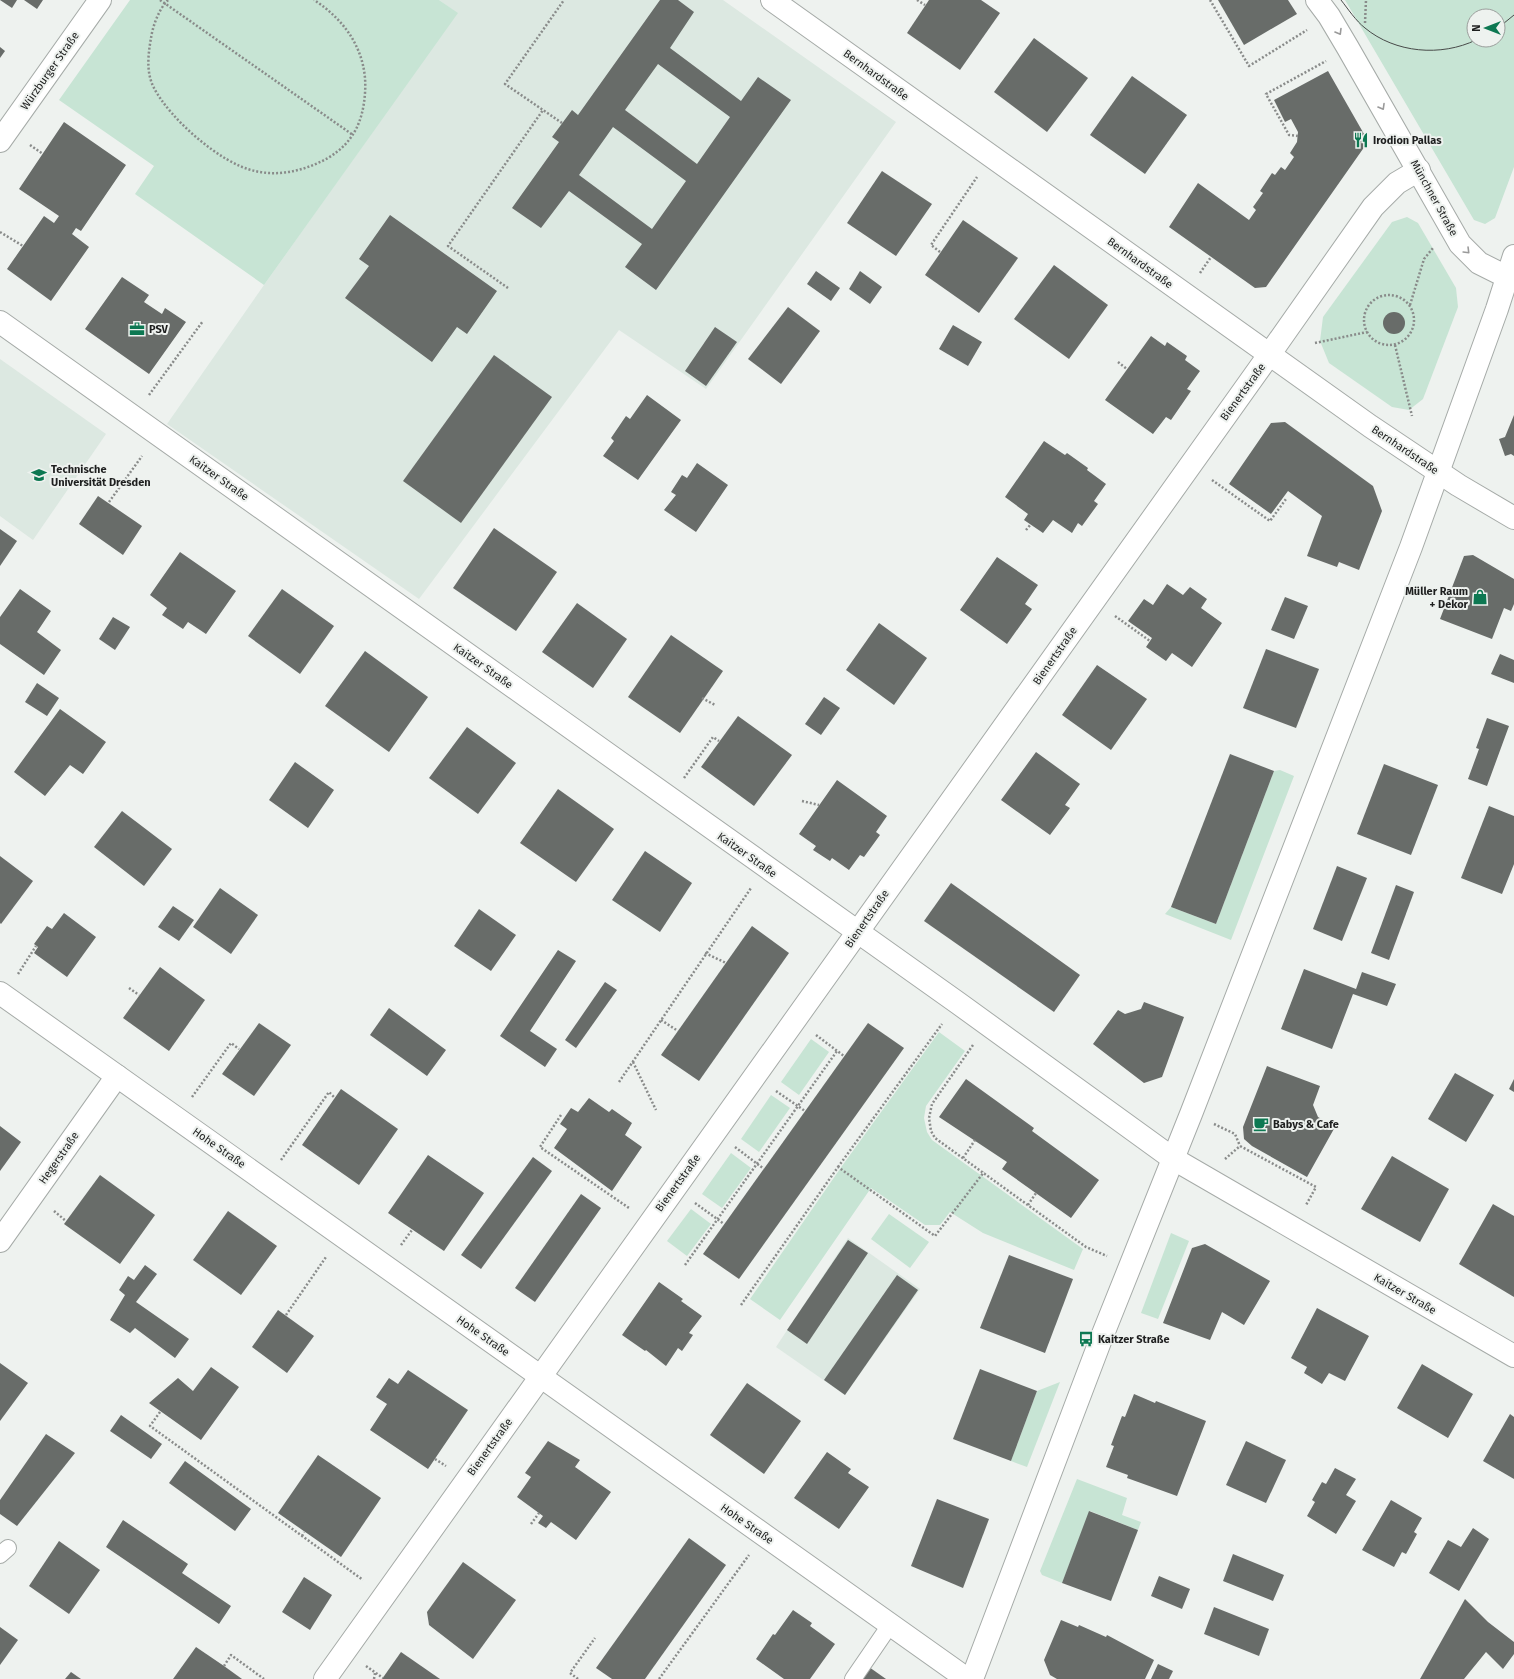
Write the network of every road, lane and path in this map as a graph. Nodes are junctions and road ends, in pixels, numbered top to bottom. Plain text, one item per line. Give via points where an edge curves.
1 (100, 0) edge
2 (160, 0) edge
3 (168, 0) edge
4 (314, 0) edge
5 (564, 0) edge
6 (772, 0) edge
7 (917, 0) edge
8 (1210, 0) edge
9 (165, 3) junction
10 (925, 5) dead end
11 (1323, 8) edge
12 (1329, 60) dead end
13 (543, 110) junction
14 (562, 123) dead end
15 (354, 135) junction
16 (1298, 136) dead end
17 (0, 141) edge
18 (1419, 170) junction
19 (970, 187) dead end
20 (0, 232) edge
21 (1437, 243) dead end
22 (23, 246) dead end
23 (940, 252) dead end
24 (1514, 256) edge
25 (1507, 277) junction
26 (508, 288) dead end
27 (1410, 306) junction
28 (203, 321) dead end
29 (0, 322) edge
30 (1367, 332) junction
31 (1315, 343) dead end
32 (1395, 345) junction
33 (1270, 355) junction
34 (1118, 362) dead end
35 (1127, 369) dead end
36 (1412, 416) dead end
37 (134, 417) junction
38 (158, 434) junction
39 (1438, 472) junction
40 (1207, 476) dead end
41 (1286, 498) dead end
42 (109, 502) dead end
43 (1514, 518) edge
44 (1031, 524) dead end
45 (1026, 530) dead end
46 (1110, 613) dead end
47 (1150, 641) dead end
48 (702, 698) dead end
49 (714, 705) dead end
50 (719, 741) dead end
51 (669, 799) junction
52 (802, 801) dead end
53 (819, 805) dead end
54 (766, 868) junction
55 (857, 933) junction
56 (36, 946) dead end
57 (705, 953) junction
58 (726, 963) dead end
59 (129, 988) dead end
60 (2, 994) edge
61 (139, 995) dead end
62 (661, 1020) junction
63 (943, 1023) dead end
64 (678, 1031) dead end
65 (811, 1032) dead end
66 (973, 1044) dead end
67 (239, 1049) dead end
68 (837, 1051) junction
69 (844, 1056) dead end
70 (633, 1062) junction
71 (117, 1076) junction
72 (619, 1082) dead end
73 (778, 1092) dead end
74 (335, 1098) dead end
75 (798, 1106) junction
76 (656, 1110) dead end
77 (805, 1111) dead end
78 (562, 1115) dead end
79 (176, 1118) junction
80 (1209, 1121) dead end
81 (975, 1140) dead end
82 (1240, 1146) junction
83 (738, 1150) dead end
84 (963, 1158) junction
85 (1172, 1158) junction
86 (1224, 1159) dead end
87 (757, 1164) junction
88 (838, 1167) junction
89 (764, 1169) dead end
90 (984, 1172) junction
91 (266, 1182) junction
92 (1036, 1193) dead end
93 (1028, 1205) junction
94 (699, 1206) dead end
95 (1306, 1206) dead end
96 (634, 1211) dead end
97 (718, 1219) junction
98 (724, 1224) dead end
99 (341, 1235) junction
100 (0, 1240) edge
101 (1113, 1259) dead end
102 (685, 1266) dead end
103 (740, 1305) dead end
104 (286, 1315) dead end
105 (1514, 1356) edge
106 (540, 1376) junction
107 (160, 1412) dead end
108 (539, 1512) dead end
109 (531, 1524) dead end
110 (304, 1532) dead end
111 (302, 1536) junction
112 (750, 1553) dead end
113 (385, 1595) junction
114 (890, 1625) junction
115 (595, 1638) dead end
116 (362, 1664) dead end
117 (224, 1666) dead end
118 (375, 1672) junction
119 (383, 1678) dead end
120 (264, 1679) edge
121 (325, 1679) edge
122 (374, 1679) edge
123 (578, 1679) edge
124 (659, 1679) edge
125 (853, 1679) edge
126 (967, 1679) edge
127 (972, 1679) edge

1 - 17 street, Würzburger Straße
2 - 9 path
3 - 9 path
4 - 15 path via 346,28 360,54 366,82 364,111
5 - 13 path via 505,84
6 - 33 street, Bernhardstraße
7 - 10 path
8 - 11 path via 1249,66
9 - 15 path
9 - 15 path via 153,27 148,60 154,88 174,117 225,159 255,171 282,173 313,166 337,152
11 -> 18 street, Münchner Straße
12 - 16 path via 1266,94 1289,135
13 - 14 path
13 - 26 path via 448,246
18 -> 25 street, Münchner Straße via 1460,244 1479,263
18 - 33 street, Bienertstraße via 1396,183 1373,206
19 - 23 path via 931,245
20 - 22 path
21 - 27 path via 1424,259
24 - 25 street
25 - 39 street
27 - 30 path via 1393,295 1379,296 1366,309 1364,324
27 - 32 path via 1414,318 1413,327 1405,339
28 - 37 path
29 - 37 street, Kaitzer Straße
30 - 31 path
30 - 32 path via 1377,342
32 - 36 path
33 - 39 street, Bernhardstraße
33 - 55 street, Bienertstraße
34 - 35 path
37 - 38 street, Kaitzer Straße
38 - 42 path
38 - 51 street, Kaitzer Straße
39 - 43 street, Bernhardstraße
39 - 85 street via 1194,1107
40 - 41 path via 1270,521
44 - 45 path
46 - 47 path
48 - 49 path
50 - 51 path via 713,737
51 - 54 street, Kaitzer Straße
52 - 53 path
54 - 55 street, Kaitzer Straße
54 - 57 path
55 - 85 street, Kaitzer Straße
55 - 106 street, Bienertstraße
56 - 60 path
57 - 58 path
57 - 62 path
59 - 61 path
60 - 71 street, Hohe Straße
62 - 64 path
62 - 70 path
63 - 88 path
65 - 68 path
66 - 84 path via 932,1104 929,1118 935,1138
67 - 79 path via 231,1043
68 - 69 path
68 - 75 path
70 - 72 path
70 - 76 path
71 - 79 street, Hohe Straße
71 - 100 street, Hegerstraße
73 - 75 path
74 - 91 path via 328,1092
75 - 77 path
75 - 87 path
78 - 96 path via 540,1147
79 - 91 street, Hohe Straße
80 - 82 path via 1235,1134
81 - 84 path
82 - 86 path
82 - 95 path via 1316,1188
83 - 87 path
84 - 90 path
85 - 105 street, Kaitzer Straße
85 - 127 street via 1095,1353
87 - 89 path
87 - 97 path
88 - 90 path via 935,1236
88 - 103 path
90 - 93 path
91 - 99 street, Hohe Straße
92 - 93 path
93 - 101 path via 1086,1247
94 - 97 path
97 - 98 path
97 - 102 path
99 - 104 path
99 - 106 street, Hohe Straße
106 - 113 street, Bienertstraße
106 - 114 street, Hohe Straße
107 - 111 path via 150,1426
108 - 109 path
110 - 111 path
111 - 113 path
112 - 124 path
113 - 121 street, Bienertstraße
114 - 125 lane
114 - 126 street, Hohe Straße
115 - 123 path via 570,1673
116 - 118 path
117 - 120 path via 231,1656
118 - 119 path
118 - 122 path

